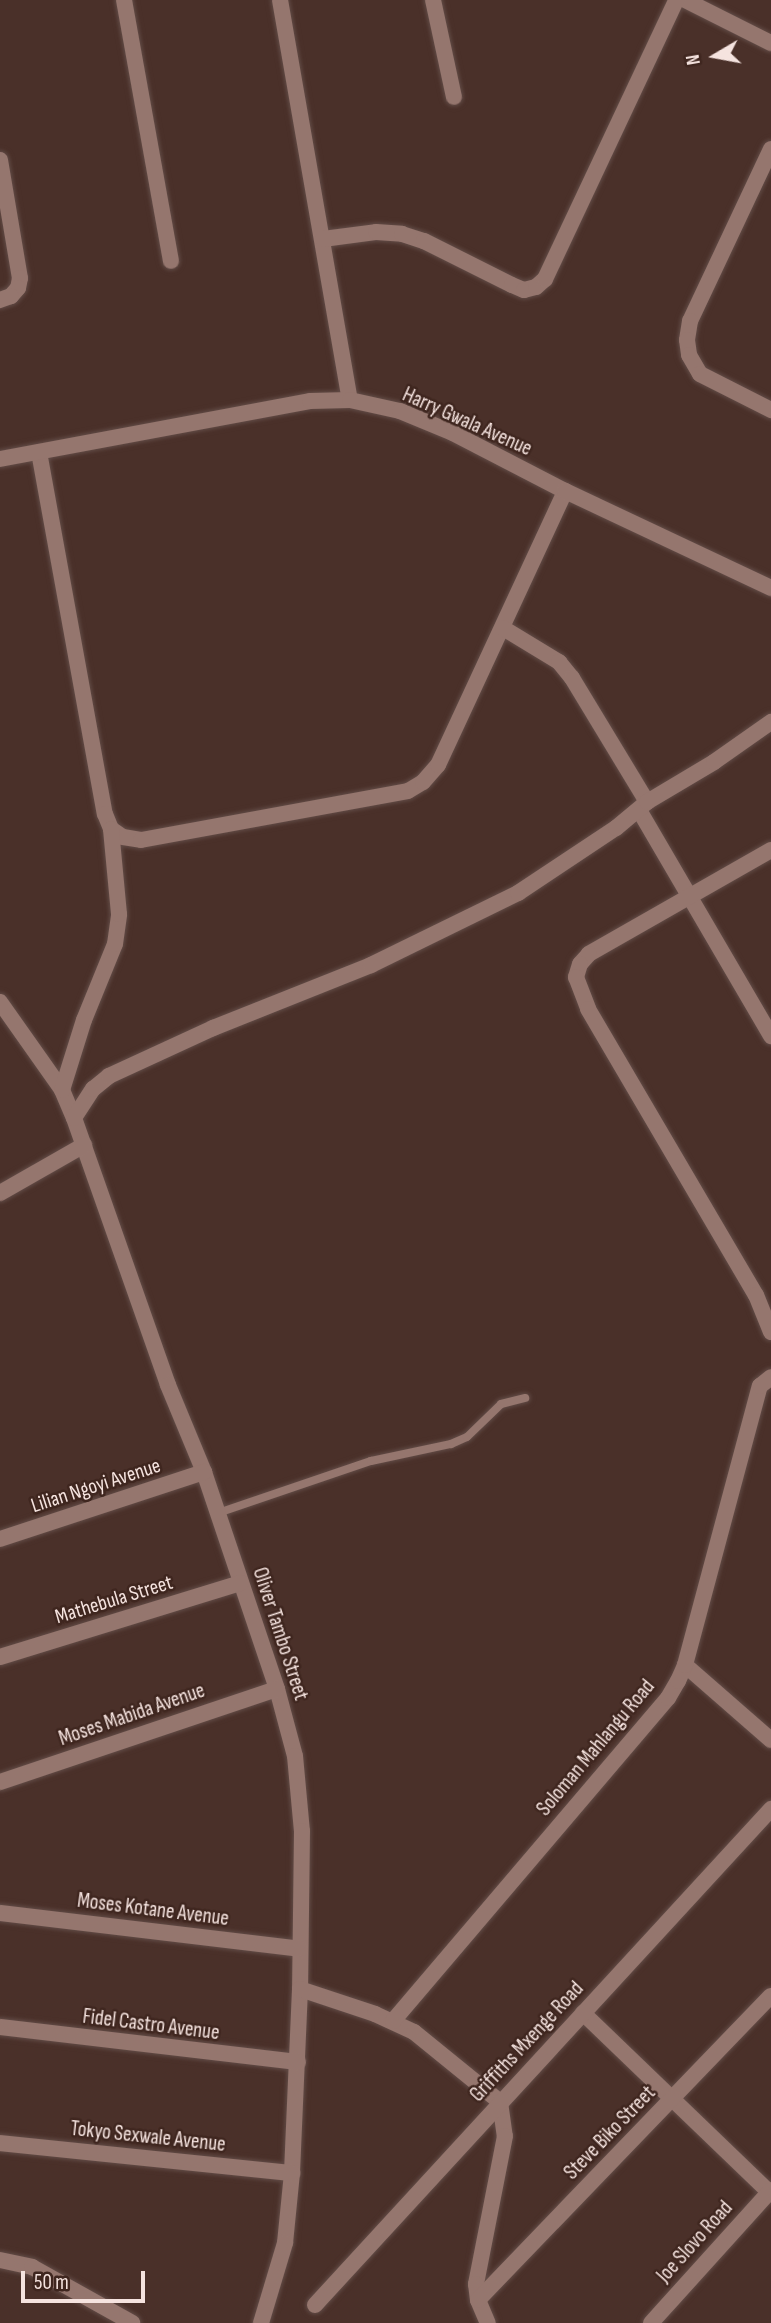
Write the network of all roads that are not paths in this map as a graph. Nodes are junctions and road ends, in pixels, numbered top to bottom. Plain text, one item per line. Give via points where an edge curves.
1 (124, 0) edge
2 (280, 0) edge
3 (433, 0) edge
4 (676, 0) edge
5 (685, 0) edge
6 (771, 43) edge
7 (454, 97) dead end
8 (771, 149) edge
9 (0, 160) edge
10 (323, 239) junction
11 (171, 261) dead end
12 (0, 300) edge
13 (350, 401) junction
14 (771, 410) edge
15 (38, 452) junction
16 (0, 459) edge
17 (565, 491) junction
18 (771, 588) edge
19 (503, 628) junction
20 (771, 722) edge
21 (643, 806) junction
22 (111, 829) junction
23 (771, 850) edge
24 (690, 899) junction
25 (0, 1002) edge
26 (771, 1036) edge
27 (62, 1090) junction
28 (74, 1118) junction
29 (83, 1145) junction
30 (0, 1193) edge
31 (771, 1332) edge
32 (771, 1377) edge
33 (525, 1398) dead end
34 (204, 1472) junction
35 (218, 1513) junction
36 (0, 1539) edge
37 (241, 1583) junction
38 (0, 1657) edge
39 (685, 1665) junction
40 (277, 1689) junction
41 (771, 1740) edge
42 (0, 1782) edge
43 (771, 1809) edge
44 (0, 1913) edge
45 (300, 1949) junction
46 (300, 1989) junction
47 (771, 1996) edge
48 (583, 2013) junction
49 (393, 2021) junction
50 (0, 2027) edge
51 (298, 2062) junction
52 (672, 2099) junction
53 (500, 2102) junction
54 (0, 2143) edge
55 (292, 2173) junction
56 (770, 2192) edge
57 (0, 2260) edge
58 (478, 2300) junction
59 (315, 2305) dead end
60 (132, 2323) edge
61 (261, 2323) edge
62 (488, 2323) edge
63 (651, 2323) edge

1 - 11 street
2 - 10 street
3 - 7 street
4 - 10 street via 545,279 536,287 512,285 402,234 376,232
5 - 6 street
8 - 14 street via 690,321 687,340 700,374
9 - 12 street via 20,278 11,296
10 - 13 street
13 - 15 street, Harry Gwala Avenue via 310,401
13 - 17 street, Harry Gwala Avenue via 400,411 432,424
15 - 16 street, Harry Gwala Avenue
15 - 22 street
17 - 18 street, Harry Gwala Avenue
17 - 19 street
19 - 21 street via 559,662 572,678
19 - 22 street via 438,765 408,791 141,839 123,837
20 - 21 street
21 - 24 street
21 - 28 street via 518,893 462,923 109,1076 93,1089
22 - 27 street via 119,914 116,944 84,1020
23 - 24 street
24 - 26 street
24 - 31 street via 589,954 576,977 588,1009 756,1295
25 - 27 street, Oliver Tambo Street
27 - 28 street, Oliver Tambo Street
28 - 29 street, Oliver Tambo Street
29 - 30 street
29 - 34 street, Oliver Tambo Street via 168,1385
32 - 39 street, Soloman Mahlangu Road via 760,1387
33 - 35 lane via 501,1404 467,1437 451,1444 371,1461
34 - 35 street, Oliver Tambo Street
34 - 36 street, Lilian Ngoyi Avenue
35 - 37 street, Oliver Tambo Street
37 - 38 street, Mathebula Street
37 - 40 street, Oliver Tambo Street
39 - 41 street
39 - 49 street, Soloman Mahlangu Road via 668,1698
40 - 42 street, Moses Mabida Avenue
40 - 45 street, Oliver Tambo Street via 298,1785
43 - 48 street, Griffiths Mxenge Road
44 - 45 street, Moses Kotane Avenue
45 - 46 street, Oliver Tambo Street
46 - 49 street
46 - 51 street, Oliver Tambo Street
47 - 52 street, Steve Biko Street
48 - 52 street
48 - 53 street, Griffiths Mxenge Road
49 - 53 street via 414,2032
50 - 51 street, Fidel Castro Avenue
51 - 55 street, Oliver Tambo Street
52 - 56 street
52 - 58 street, Steve Biko Street
53 - 58 street via 505,2136 477,2272
53 - 59 street, Griffiths Mxenge Road
54 - 55 street, Tokyo Sexwale Avenue
55 - 61 street, Oliver Tambo Street via 285,2242
56 - 63 street, Joe Slovo Road
57 - 60 street via 32,2267
58 - 62 street

